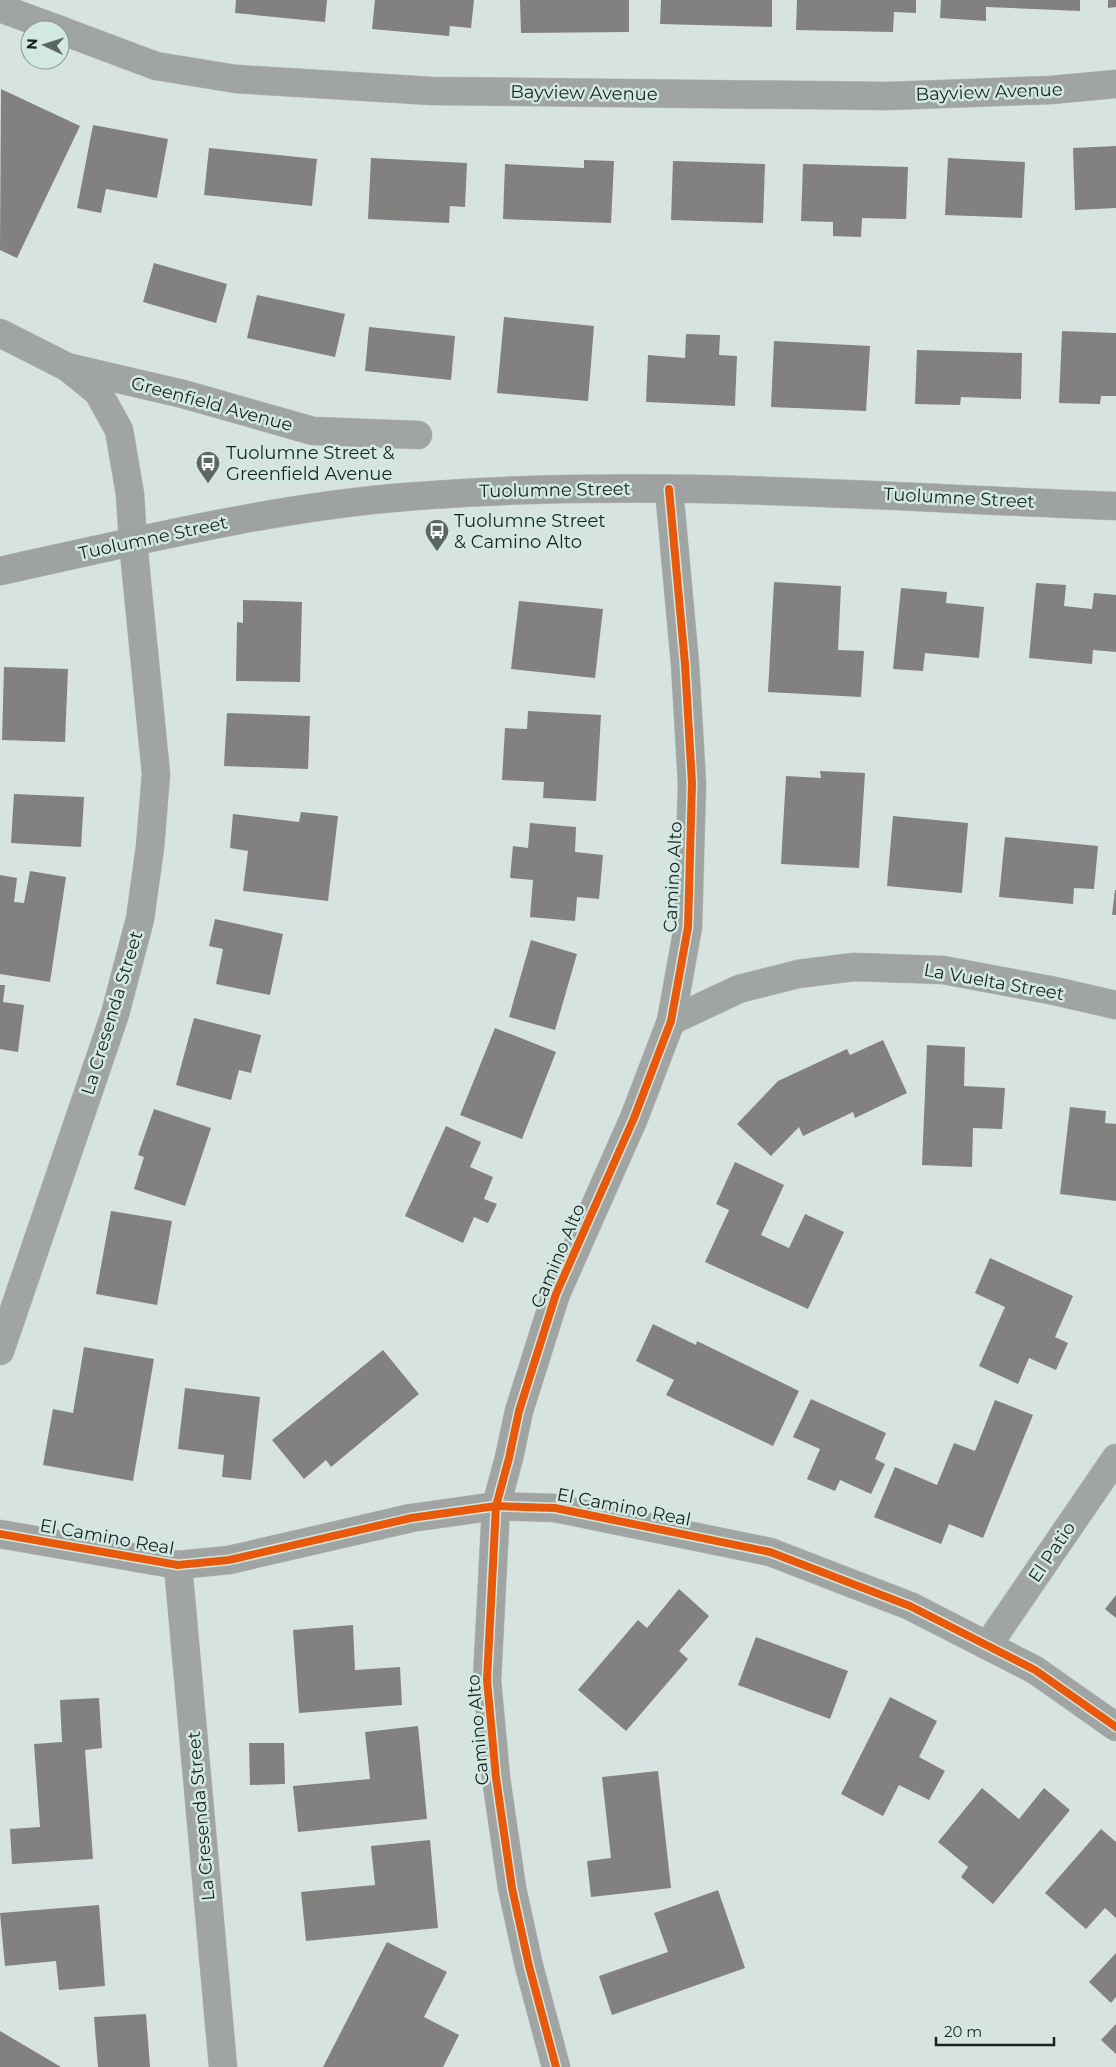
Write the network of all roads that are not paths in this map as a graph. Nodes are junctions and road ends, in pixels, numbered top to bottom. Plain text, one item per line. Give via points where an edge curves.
1 (0, 8) edge
2 (33, 20) edge
3 (70, 34) edge
4 (1116, 84) edge
5 (0, 333) edge
6 (67, 367) junction
7 (418, 435) dead end
8 (669, 489) junction
9 (1116, 506) edge
10 (133, 542) junction
11 (0, 571) edge
12 (1116, 1005) edge
13 (671, 1020) junction
14 (0, 1351) edge
15 (1116, 1458) edge
16 (496, 1506) junction
17 (0, 1534) edge
18 (178, 1565) junction
19 (988, 1646) junction
20 (1116, 1727) edge
21 (223, 2067) edge
22 (556, 2067) edge

1 - 2 street, Bayview Avenue
3 - 4 street, Bayview Avenue via 156,66 236,79 432,91 888,96 1051,90
5 - 6 street, Greenfield Avenue
6 - 7 street, Greenfield Avenue via 183,394 313,431
6 - 10 street, Greenfield Avenue via 98,392 119,430 130,494
8 - 9 main road, Tuolumne Street via 818,491
8 - 10 main road, Tuolumne Street via 533,488 404,497 335,504 224,522
8 - 13 street, Camino Alto via 692,783 688,927
10 - 11 main road, Tuolumne Street
10 - 14 street, La Cresenda Street via 156,774 140,919 115,1014
12 - 13 street, La Vuelta Street via 943,970 854,966 798,974 740,989
13 - 16 street, Camino Alto via 634,1118 556,1294 518,1411
15 - 19 street, El Patio
16 - 18 street, El Camino Real via 411,1518 229,1560
16 - 19 street, El Camino Real via 555,1508 770,1552 910,1606
16 - 22 street, Camino Alto via 487,1680 496,1778 512,1888
17 - 18 street, El Camino Real
18 - 21 street, La Cresenda Street
19 - 20 street, El Camino Real via 1035,1670

